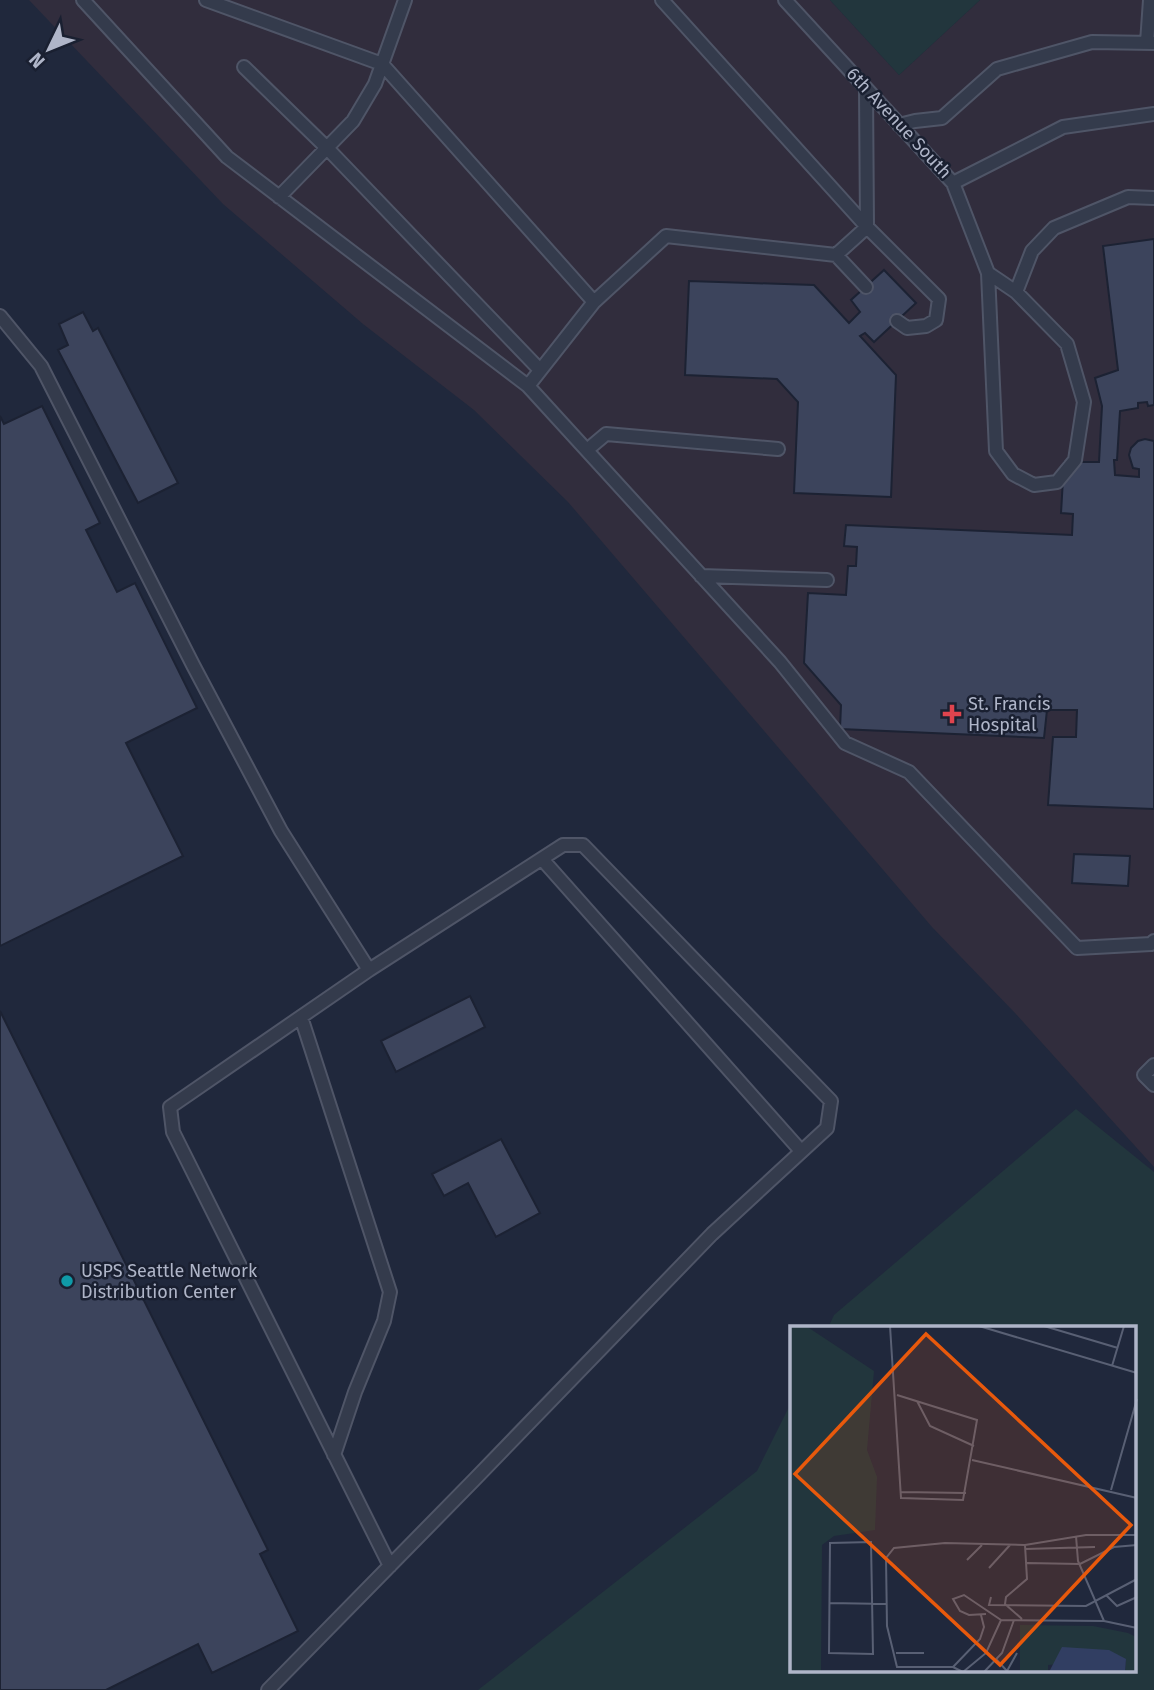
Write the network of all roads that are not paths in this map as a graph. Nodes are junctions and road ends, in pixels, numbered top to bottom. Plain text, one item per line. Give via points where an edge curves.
1 (83, 0) edge
2 (206, 0) edge
3 (405, 0) edge
4 (662, 0) edge
5 (785, 0) edge
6 (1150, 0) edge
7 (1150, 43) edge
8 (382, 64) junction
9 (244, 67) dead end
10 (866, 89) junction
11 (1154, 114) edge
12 (899, 125) junction
13 (327, 148) junction
14 (953, 183) junction
15 (279, 197) junction
16 (1154, 198) edge
17 (867, 227) junction
18 (836, 255) junction
19 (988, 273) junction
20 (866, 287) dead end
21 (1016, 292) junction
22 (594, 302) junction
23 (0, 316) edge
24 (897, 321) dead end
25 (540, 370) junction
26 (528, 386) junction
27 (778, 449) dead end
28 (587, 450) junction
29 (701, 576) junction
30 (827, 580) dead end
31 (542, 859) junction
32 (1154, 941) edge
33 (369, 970) junction
34 (301, 1017) junction
35 (1154, 1065) edge
36 (1154, 1085) edge
37 (801, 1151) junction
38 (334, 1455) junction
39 (390, 1566) junction
40 (268, 1690) edge

1 - 15 lane via 227,157
2 - 8 lane
3 - 8 lane
4 - 17 lane
5 - 10 lane, 6th Avenue South
6 - 7 lane
7 - 12 lane via 1092,43 997,69 942,118
8 - 13 lane via 353,121
8 - 22 lane
9 - 13 lane
10 - 12 lane, 6th Avenue South
10 - 17 lane
11 - 14 lane, 6th Avenue South via 1063,127
12 - 14 lane, 6th Avenue South
13 - 15 lane
13 - 25 lane
14 - 19 lane
15 - 26 lane
16 - 21 lane via 1128,197 1054,228 1031,251
17 - 18 lane
17 - 24 lane via 939,299 936,320 926,326 907,328
18 - 20 lane
18 - 22 lane via 666,236
19 - 21 lane
19 - 21 lane via 996,451 1013,474 1034,485 1057,482 1075,460 1084,402 1067,344
22 - 25 lane
23 - 33 lane via 41,366 281,831
25 - 26 lane
26 - 28 lane
27 - 28 lane via 606,434
28 - 29 lane
29 - 30 lane
29 - 32 lane via 780,662 845,743 909,772 1077,948
31 - 33 lane
31 - 37 lane
31 - 37 lane via 563,845 583,845 831,1101 827,1128
33 - 34 lane
34 - 38 lane via 390,1292 384,1321
34 - 38 lane via 170,1107 173,1132
35 - 36 lane via 1144,1075
37 - 39 lane via 712,1234
38 - 39 lane
39 - 40 lane

